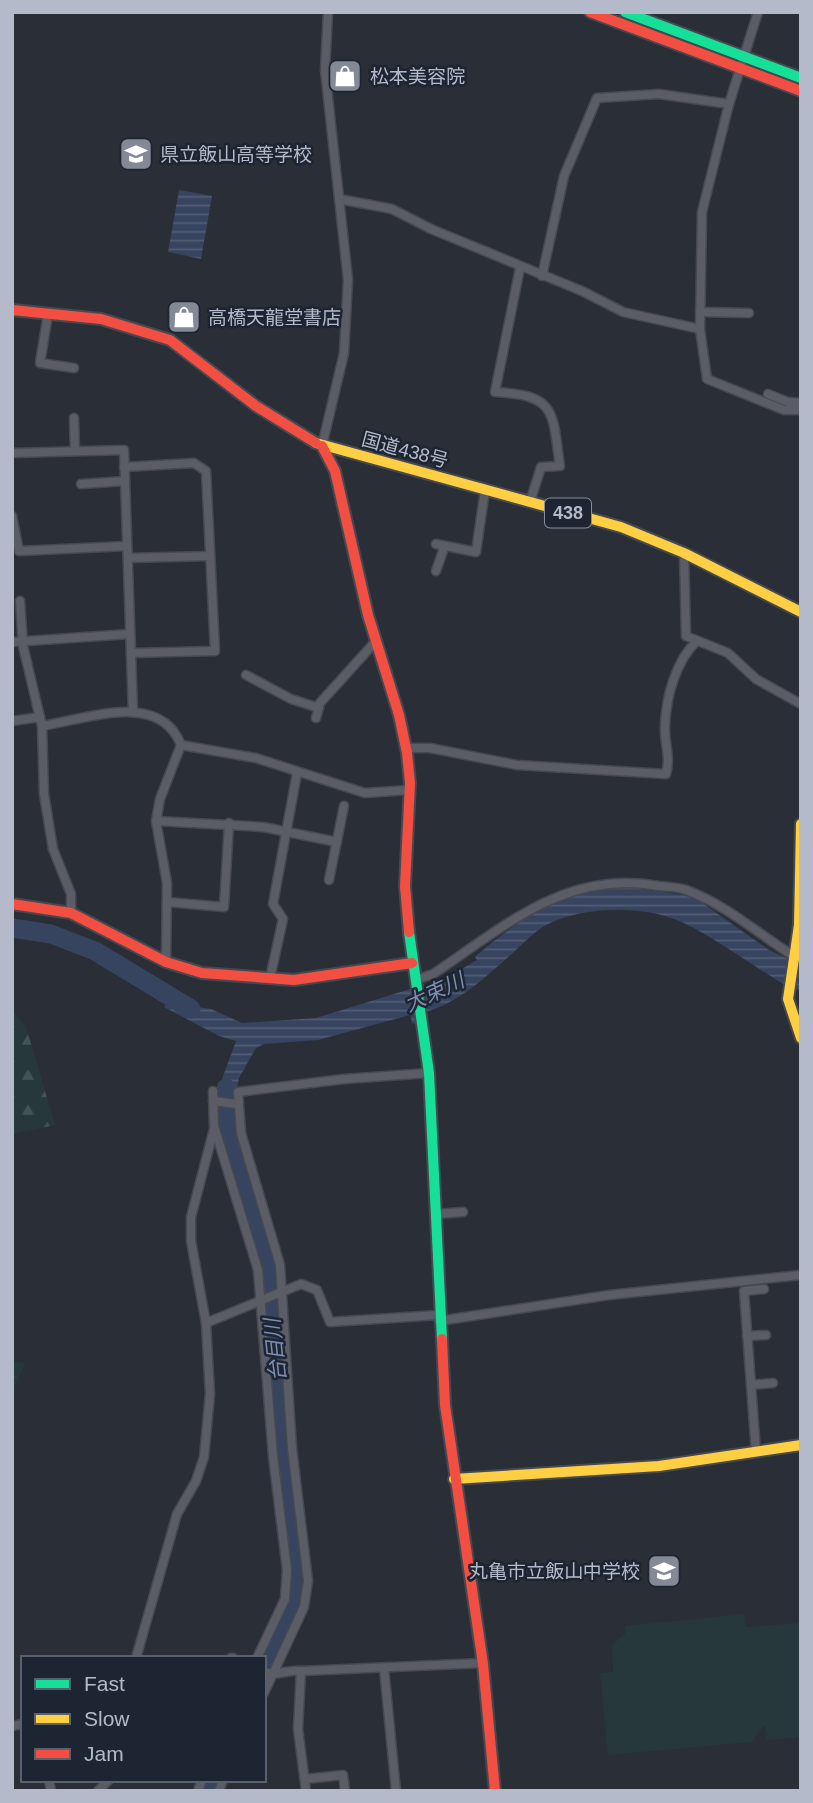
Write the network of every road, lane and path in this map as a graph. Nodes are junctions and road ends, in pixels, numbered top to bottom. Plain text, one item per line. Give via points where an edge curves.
1 (328, 12) edge
2 (590, 12) edge
3 (625, 12) edge
4 (758, 12) edge
5 (743, 63) junction
6 (801, 78) edge
7 (801, 91) edge
8 (729, 104) junction
9 (339, 199) junction
10 (520, 268) junction
11 (542, 276) junction
12 (12, 310) edge
13 (700, 312) junction
14 (750, 313) dead end
15 (48, 314) junction
16 (700, 329) junction
17 (74, 368) dead end
18 (768, 394) dead end
19 (801, 403) edge
20 (801, 410) edge
21 (74, 418) dead end
22 (322, 446) junction
23 (75, 451) junction
24 (12, 453) edge
25 (124, 467) junction
26 (125, 481) junction
27 (81, 484) dead end
28 (485, 490) junction
29 (530, 502) junction
30 (12, 516) edge
31 (127, 546) junction
32 (684, 553) junction
33 (210, 555) junction
34 (128, 558) junction
35 (436, 571) dead end
36 (20, 601) dead end
37 (801, 612) edge
38 (130, 634) junction
39 (376, 640) junction
40 (23, 641) junction
41 (698, 641) junction
42 (12, 642) edge
43 (131, 653) junction
44 (246, 675) dead end
45 (801, 704) edge
46 (319, 708) junction
47 (133, 712) junction
48 (316, 718) dead end
49 (12, 721) edge
50 (41, 722) junction
51 (181, 745) junction
52 (407, 748) junction
53 (297, 773) junction
54 (409, 790) junction
55 (344, 806) dead end
56 (156, 821) junction
57 (229, 823) junction
58 (801, 824) edge
59 (286, 831) junction
60 (337, 842) junction
61 (329, 880) dead end
62 (167, 902) junction
63 (12, 904) edge
64 (71, 913) junction
65 (794, 960) junction
66 (166, 962) junction
67 (412, 964) junction
68 (270, 978) junction
69 (416, 984) junction
70 (801, 1038) edge
71 (429, 1073) junction
72 (213, 1091) dead end
73 (215, 1101) junction
74 (236, 1104) junction
75 (214, 1126) junction
76 (463, 1212) dead end
77 (436, 1214) junction
78 (801, 1275) edge
79 (764, 1289) dead end
80 (280, 1293) junction
81 (260, 1301) junction
82 (439, 1318) junction
83 (206, 1323) junction
84 (766, 1335) dead end
85 (747, 1336) junction
86 (773, 1383) dead end
87 (751, 1385) junction
88 (801, 1446) edge
89 (756, 1452) junction
90 (454, 1479) junction
91 (137, 1656) edge
92 (258, 1656) edge
93 (483, 1663) junction
94 (384, 1668) junction
95 (301, 1671) junction
96 (268, 1674) edge
97 (304, 1779) junction
98 (306, 1791) edge
99 (345, 1791) edge
100 (396, 1791) edge
101 (495, 1791) edge

1 - 9 street via 326,70
2 - 5 main road
3 - 5 main road
4 - 5 street
5 - 6 main road
5 - 7 main road
5 - 8 street
8 - 11 street via 659,94 597,99 564,176
8 - 13 street via 702,212
9 - 10 street via 392,209
9 - 22 street via 348,314
10 - 11 street
10 - 29 street via 495,392 544,402 551,411 560,466 541,467
11 - 16 street via 640,318
12 - 15 main road, 国道438号 / 438
13 - 14 street
13 - 16 street
15 - 17 street via 40,363
15 - 22 main road, 国道438号 / 438 via 101,319 170,340 282,425
16 - 20 street via 706,379 784,410
18 - 19 street
21 - 23 street
22 - 28 main road, 国道438号 / 438
22 - 39 main road via 335,471
23 - 24 street
23 - 25 street via 124,450
25 - 26 street
25 - 33 street via 194,463 206,471
26 - 27 street
26 - 31 street
28 - 29 main road, 国道438号 / 438
28 - 35 street via 476,552 440,546
29 - 32 main road, 国道438号 / 438 via 621,527
30 - 31 street via 19,551
31 - 34 street
32 - 37 main road, 国道438号 / 438
32 - 41 street via 686,636
33 - 34 street
33 - 43 street via 215,651
34 - 38 street
36 - 40 street
38 - 40 street
38 - 43 street
39 - 46 street
39 - 52 main road
40 - 42 street
40 - 50 street
41 - 45 street via 728,653 756,679
41 - 52 street via 686,651 676,673 665,726 666,774 517,765 430,748
43 - 47 street
44 - 46 street via 290,699
46 - 48 street
47 - 50 street
47 - 51 street via 157,716 174,729
49 - 50 street
50 - 64 street via 44,794 53,849 71,894
51 - 53 street via 256,758
51 - 56 street
52 - 54 main road
53 - 54 street via 365,793
53 - 59 street
54 - 67 main road via 405,886
55 - 60 street
56 - 57 street
56 - 62 street
57 - 59 street
57 - 62 street via 224,907
58 - 65 main road
59 - 60 street
59 - 68 street via 273,904 283,919
60 - 61 street
62 - 66 street
63 - 64 main road
64 - 66 main road
65 - 69 street via 716,904 684,889 612,882 542,902
65 - 70 main road via 788,999
66 - 68 main road via 202,973
67 - 68 main road via 321,978
67 - 69 main road
69 - 71 main road
71 - 74 street via 238,1092
71 - 77 main road
72 - 73 street
73 - 74 street
73 - 75 street
74 - 80 street via 280,1265
75 - 81 street via 254,1255
75 - 83 street via 191,1217
76 - 77 street
77 - 82 main road
78 - 82 street
79 - 85 street via 744,1291
80 - 81 street
80 - 82 street via 301,1284 313,1286 330,1322
80 - 96 street via 308,1581 304,1607
81 - 83 street
81 - 92 street via 288,1585
82 - 90 main road
83 - 91 street via 210,1394 204,1457 177,1514
84 - 85 street
85 - 87 street
86 - 87 street
87 - 89 street
88 - 89 main road
89 - 90 main road via 589,1473
90 - 93 main road
93 - 94 street
93 - 101 main road
94 - 95 street
94 - 100 street
95 - 96 street
95 - 97 street via 298,1729
97 - 98 street
97 - 99 street via 343,1774

